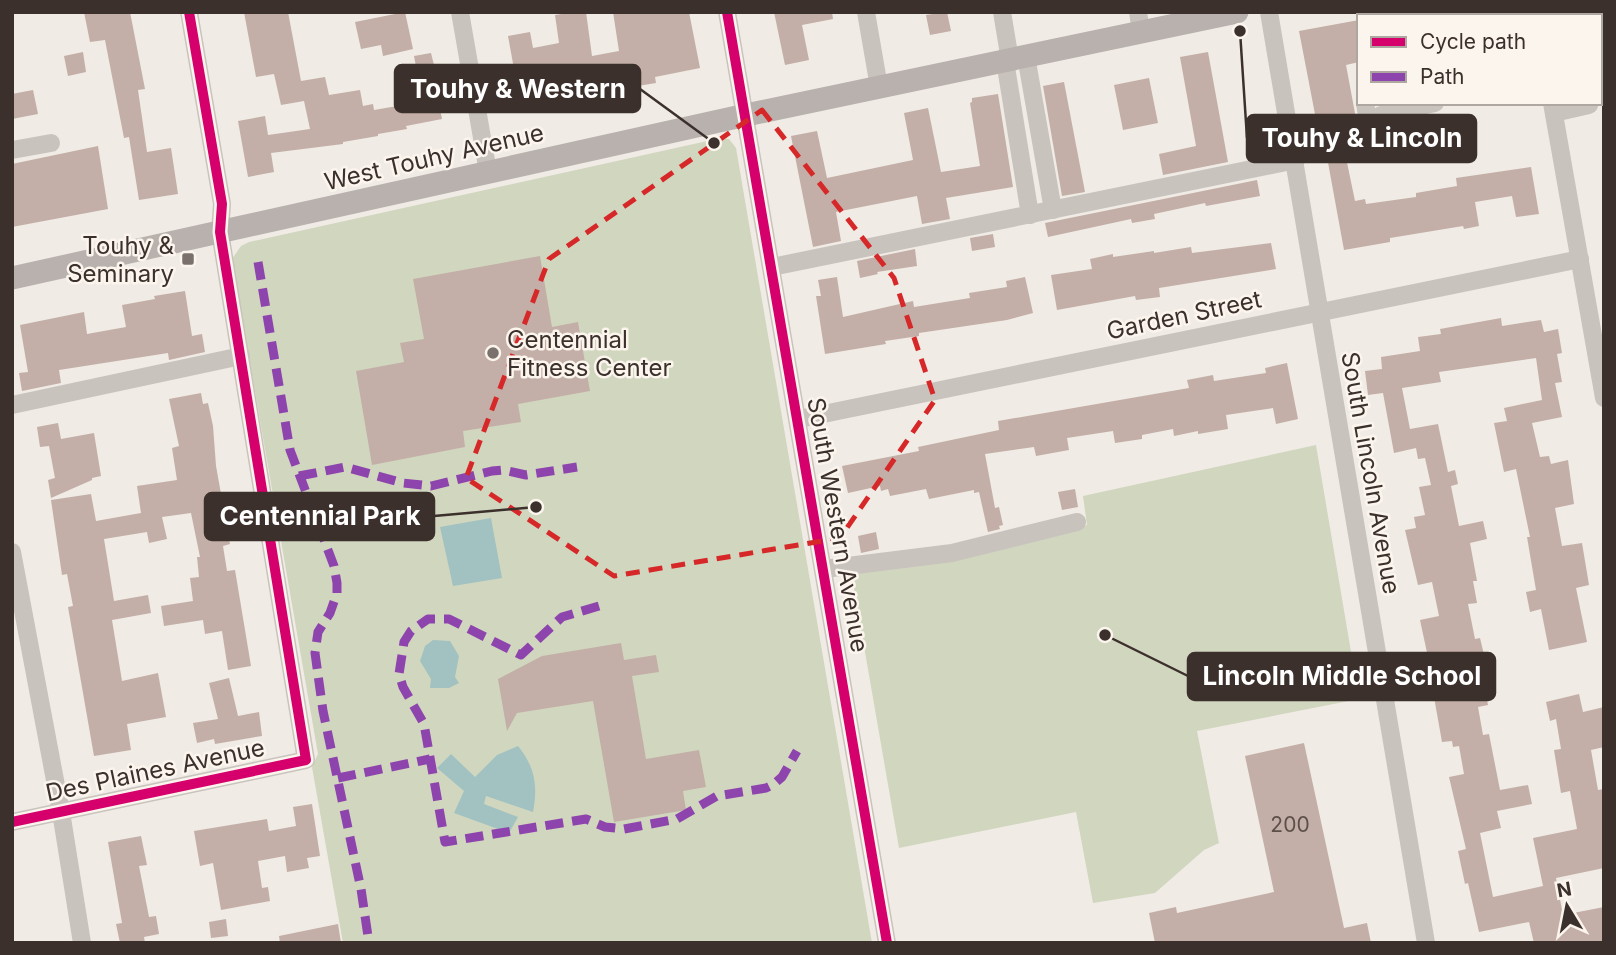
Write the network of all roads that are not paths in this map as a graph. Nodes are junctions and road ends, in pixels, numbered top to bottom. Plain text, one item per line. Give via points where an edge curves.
1 (188, 12) edge
2 (460, 12) edge
3 (727, 12) edge
4 (866, 12) edge
5 (1002, 12) edge
6 (1237, 12) edge
7 (1269, 12) edge
8 (1140, 22) edge
9 (1013, 59) junction
10 (879, 87) junction
11 (1365, 105) edge
12 (1426, 105) edge
13 (1579, 105) edge
14 (1553, 108) edge
15 (746, 115) junction
16 (1369, 128) junction
17 (51, 143) dead end
18 (12, 150) edge
19 (1295, 156) junction
20 (488, 172) junction
21 (1053, 210) junction
22 (1030, 215) junction
23 (220, 232) junction
24 (1580, 259) junction
25 (772, 267) junction
26 (12, 278) edge
27 (1319, 312) junction
28 (241, 356) junction
29 (1604, 398) edge
30 (12, 405) edge
31 (799, 419) junction
32 (1077, 522) dead end
33 (12, 552) edge
34 (824, 569) junction
35 (61, 811) junction
36 (12, 822) edge
37 (82, 943) edge
38 (887, 943) edge
39 (1426, 943) edge

1 - 23 street via 222,204
2 - 20 street
3 - 15 street, South Western Avenue
4 - 10 street
5 - 9 street
6 - 8 main road, West Touhy Avenue
7 - 19 street, South Lincoln Avenue
8 - 9 main road, West Touhy Avenue
9 - 10 main road, West Touhy Avenue
9 - 21 street
9 - 22 street
10 - 15 main road, West Touhy Avenue
11 - 16 street
12 - 16 street via 1381,115
13 - 14 street
14 - 24 street
15 - 20 main road, West Touhy Avenue
15 - 25 street, South Western Avenue
16 - 19 street via 1360,138
17 - 18 street
19 - 21 street
19 - 27 street, South Lincoln Avenue
20 - 23 main road, West Touhy Avenue
21 - 22 street
22 - 25 street
23 - 26 main road, West Touhy Avenue
23 - 28 street
24 - 27 street, Garden Street
24 - 29 street
25 - 31 street, South Western Avenue
27 - 31 street, Garden Street
27 - 39 street, South Lincoln Avenue
28 - 30 street
28 - 35 street, Des Plaines Avenue via 306,760
31 - 34 street, South Western Avenue
32 - 34 street via 952,553
33 - 35 street
34 - 38 street, South Western Avenue
35 - 36 street, Des Plaines Avenue
35 - 37 street

